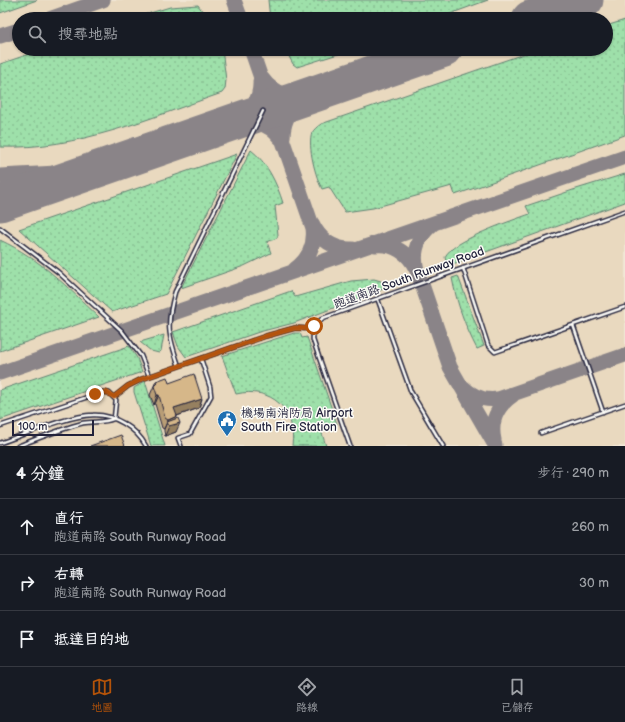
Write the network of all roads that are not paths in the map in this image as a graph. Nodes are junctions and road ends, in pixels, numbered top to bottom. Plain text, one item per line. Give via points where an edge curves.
1 (263, 111) dead end
2 (625, 212) edge
3 (0, 228) edge
4 (463, 268) junction
5 (378, 300) junction
6 (625, 307) edge
7 (573, 325) junction
8 (313, 329) junction
9 (201, 359) junction
10 (179, 366) junction
11 (149, 376) junction
12 (114, 397) junction
13 (625, 404) edge
14 (603, 412) junction
15 (114, 419) junction
16 (0, 426) edge
17 (541, 433) dead end
18 (0, 443) edge
19 (18, 446) edge
20 (146, 446) edge
21 (181, 446) edge
22 (350, 446) edge
23 (443, 446) edge

1 - 10 lane via 174,292 168,315 168,333
2 - 4 lane, 跑道南路 South Runway Road
3 - 11 lane via 58,272 122,331 141,356
4 - 5 lane, 跑道南路 South Runway Road
4 - 7 lane via 488,345 495,352
5 - 8 lane, 跑道南路 South Runway Road via 323,318
5 - 23 lane via 411,392
6 - 7 lane
7 - 14 lane
8 - 9 lane via 299,328 280,332
8 - 22 lane via 313,340
9 - 10 lane
9 - 21 lane via 211,396 190,434 178,438
10 - 11 lane
11 - 12 lane via 135,382
12 - 15 lane
12 - 16 lane via 106,392 99,392
13 - 14 lane
14 - 17 lane
15 - 18 lane via 101,415 81,416
15 - 19 lane via 82,423
15 - 20 lane via 131,428

